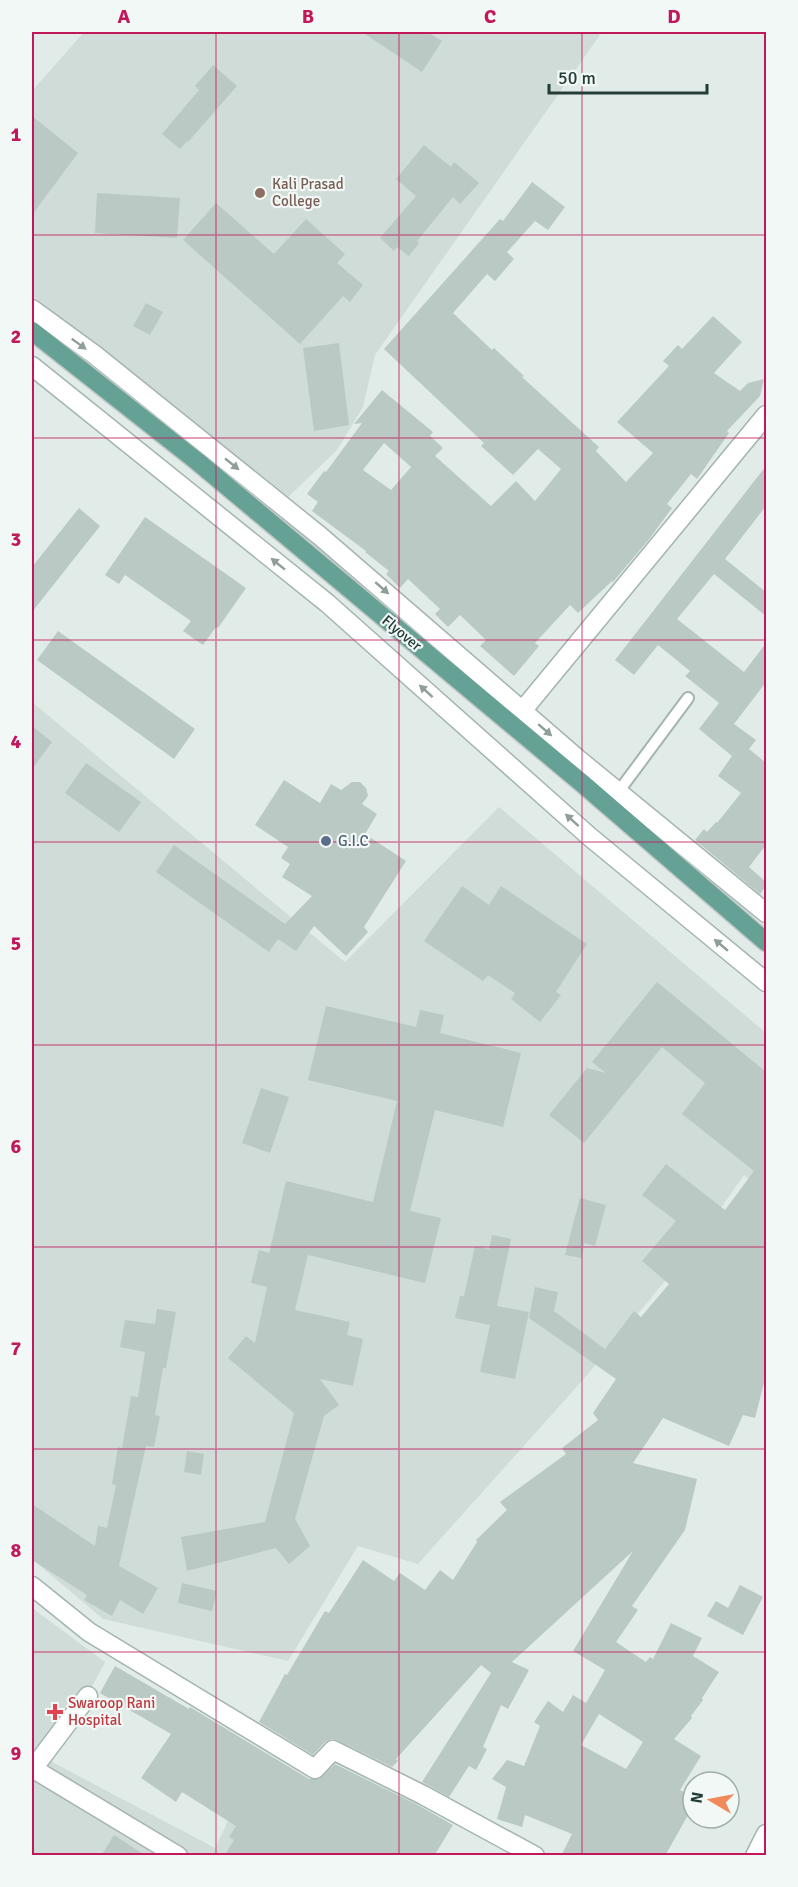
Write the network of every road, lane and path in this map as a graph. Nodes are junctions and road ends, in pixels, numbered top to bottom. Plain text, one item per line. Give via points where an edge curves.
1 (32, 309) edge
2 (32, 331) edge
3 (32, 366) edge
4 (766, 415) edge
5 (688, 698) dead end
6 (522, 711) junction
7 (619, 791) junction
8 (766, 913) edge
9 (766, 942) edge
10 (766, 982) edge
11 (32, 1586) edge
12 (88, 1696) dead end
13 (32, 1769) edge
14 (766, 1834) edge
15 (178, 1856) edge
16 (534, 1856) edge
17 (755, 1856) edge

1 -> 6 street via 303,521
2 - 9 main road, Flyover via 198,462
10 -> 3 street via 590,837 327,603
4 - 6 street
5 - 7 lane
6 -> 7 street
7 - 8 street
11 - 16 street via 89,1632 315,1769 333,1750
12 - 13 street
13 - 15 street
14 - 17 street

